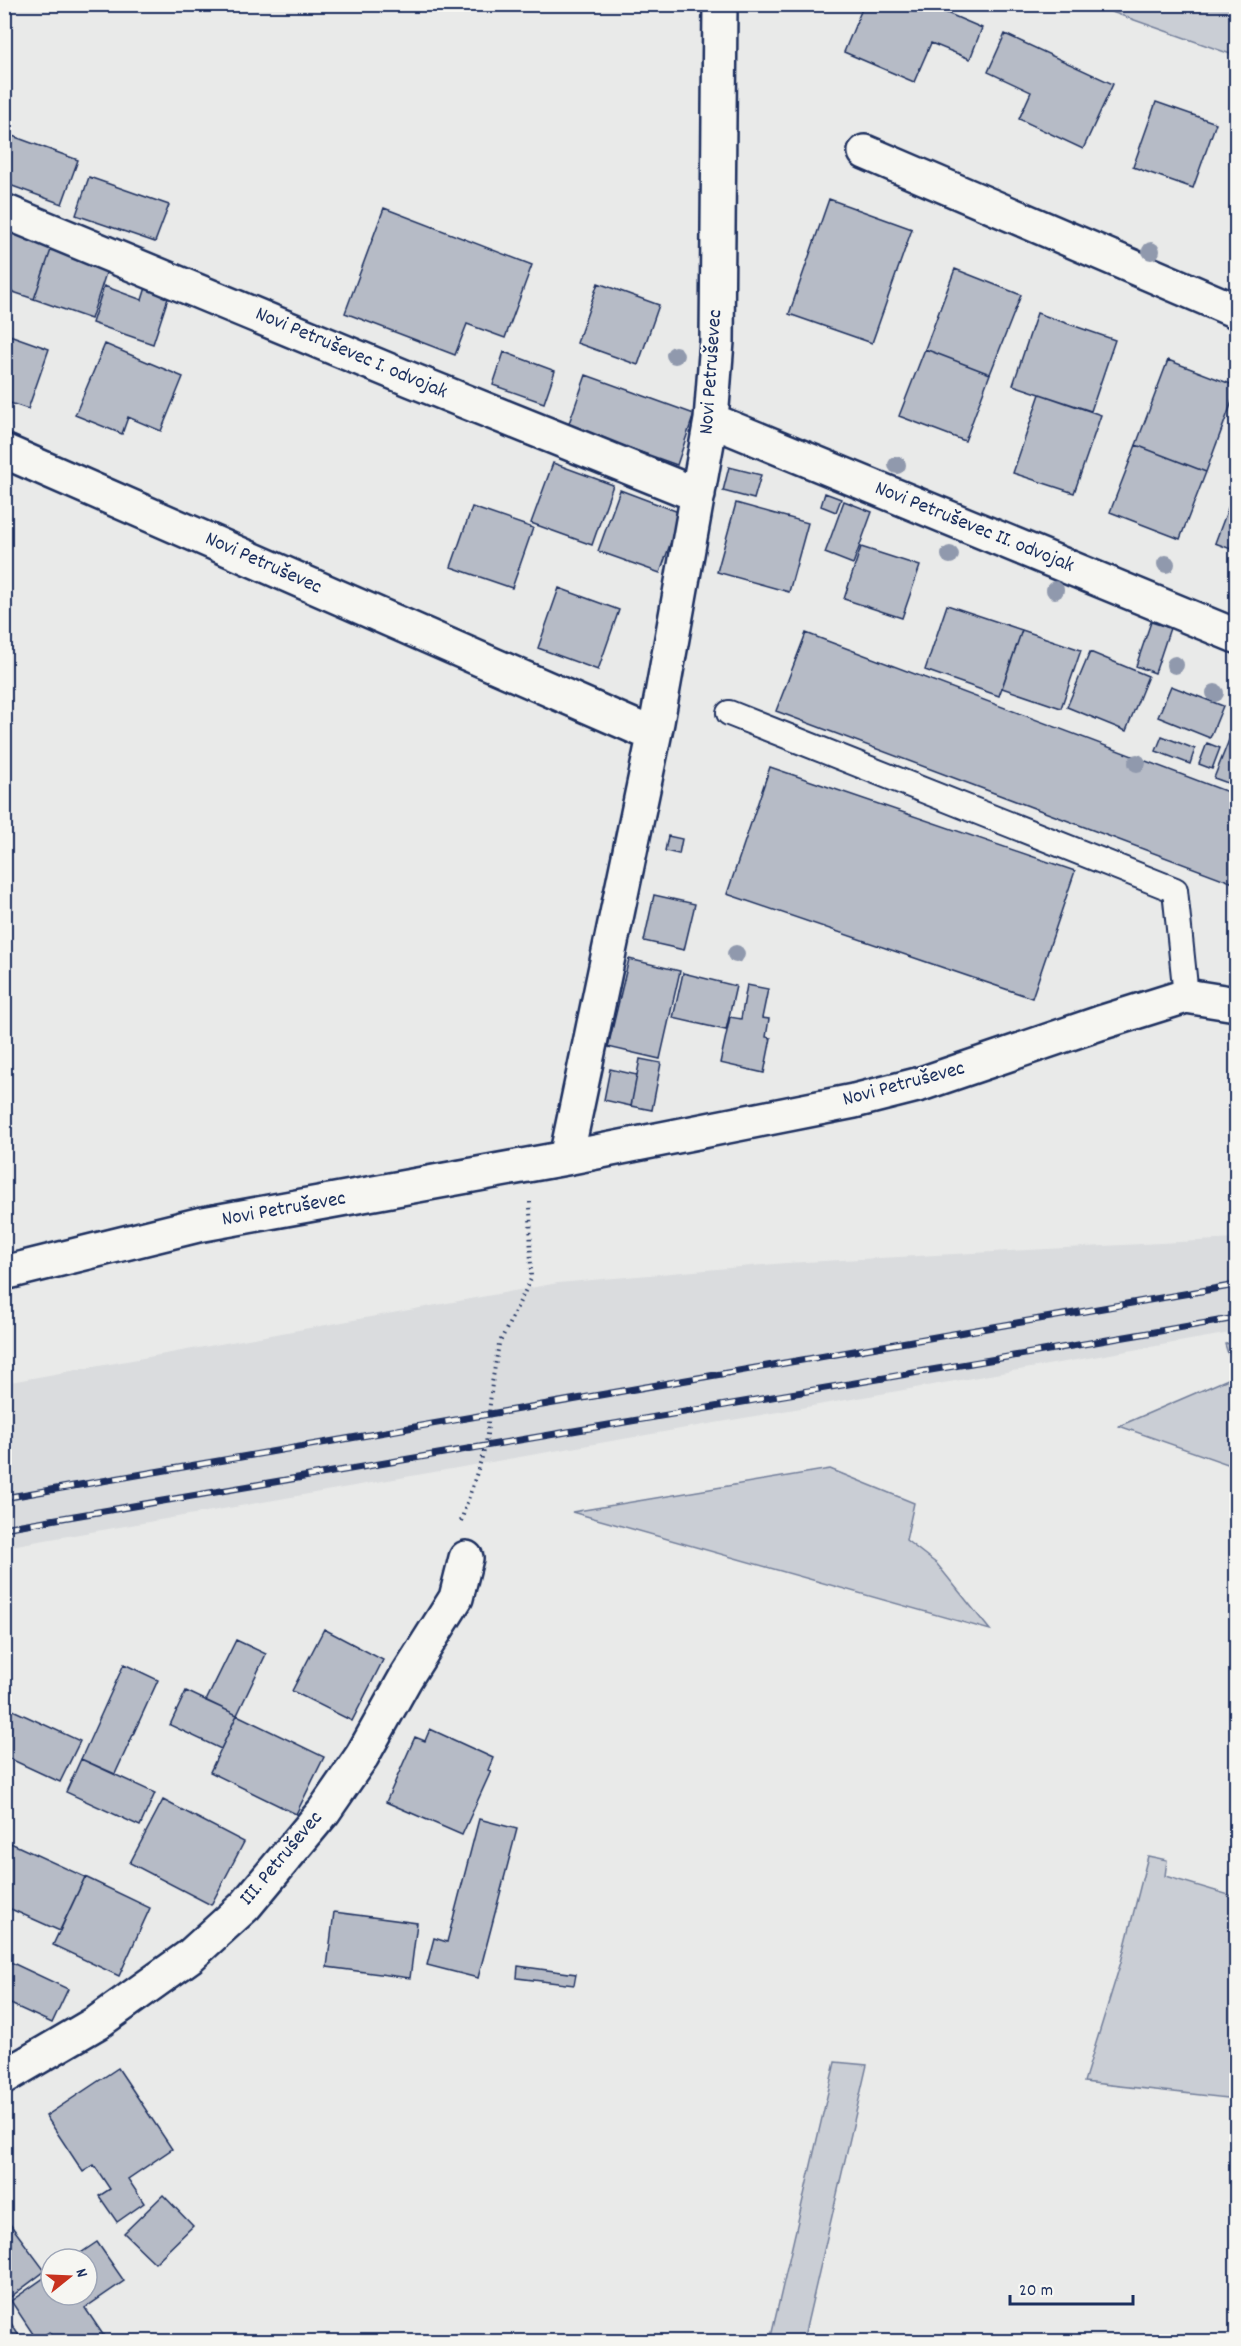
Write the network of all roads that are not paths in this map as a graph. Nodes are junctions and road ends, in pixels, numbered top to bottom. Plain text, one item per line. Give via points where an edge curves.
1 (720, 4) edge
2 (865, 152) dead end
3 (4, 211) edge
4 (1236, 310) edge
5 (711, 420) junction
6 (4, 451) edge
7 (698, 495) junction
8 (1236, 636) edge
9 (729, 713) dead end
10 (654, 735) junction
11 (1186, 996) junction
12 (1236, 1004) edge
13 (566, 1158) junction
14 (4, 1273) edge
15 (466, 1558) road end
16 (4, 2077) edge

1 - 5 street, Novi Petruševec via 717,341
2 - 4 street
3 - 7 street, Novi Petruševec I. odvojak
5 - 7 street, Novi Petruševec
5 - 8 street, Novi Petruševec II. odvojak
6 - 10 street, Novi Petruševec
7 - 10 street, Novi Petruševec
9 - 11 lane via 1175,890
10 - 13 street, Novi Petruševec
11 - 12 street, Novi Petruševec
11 - 13 street, Novi Petruševec via 921,1084
13 - 14 street, Novi Petruševec via 198,1225
15 - 16 street, III. Petruševec via 456,1598 362,1756 324,1811 245,1906 190,1956 98,2022

